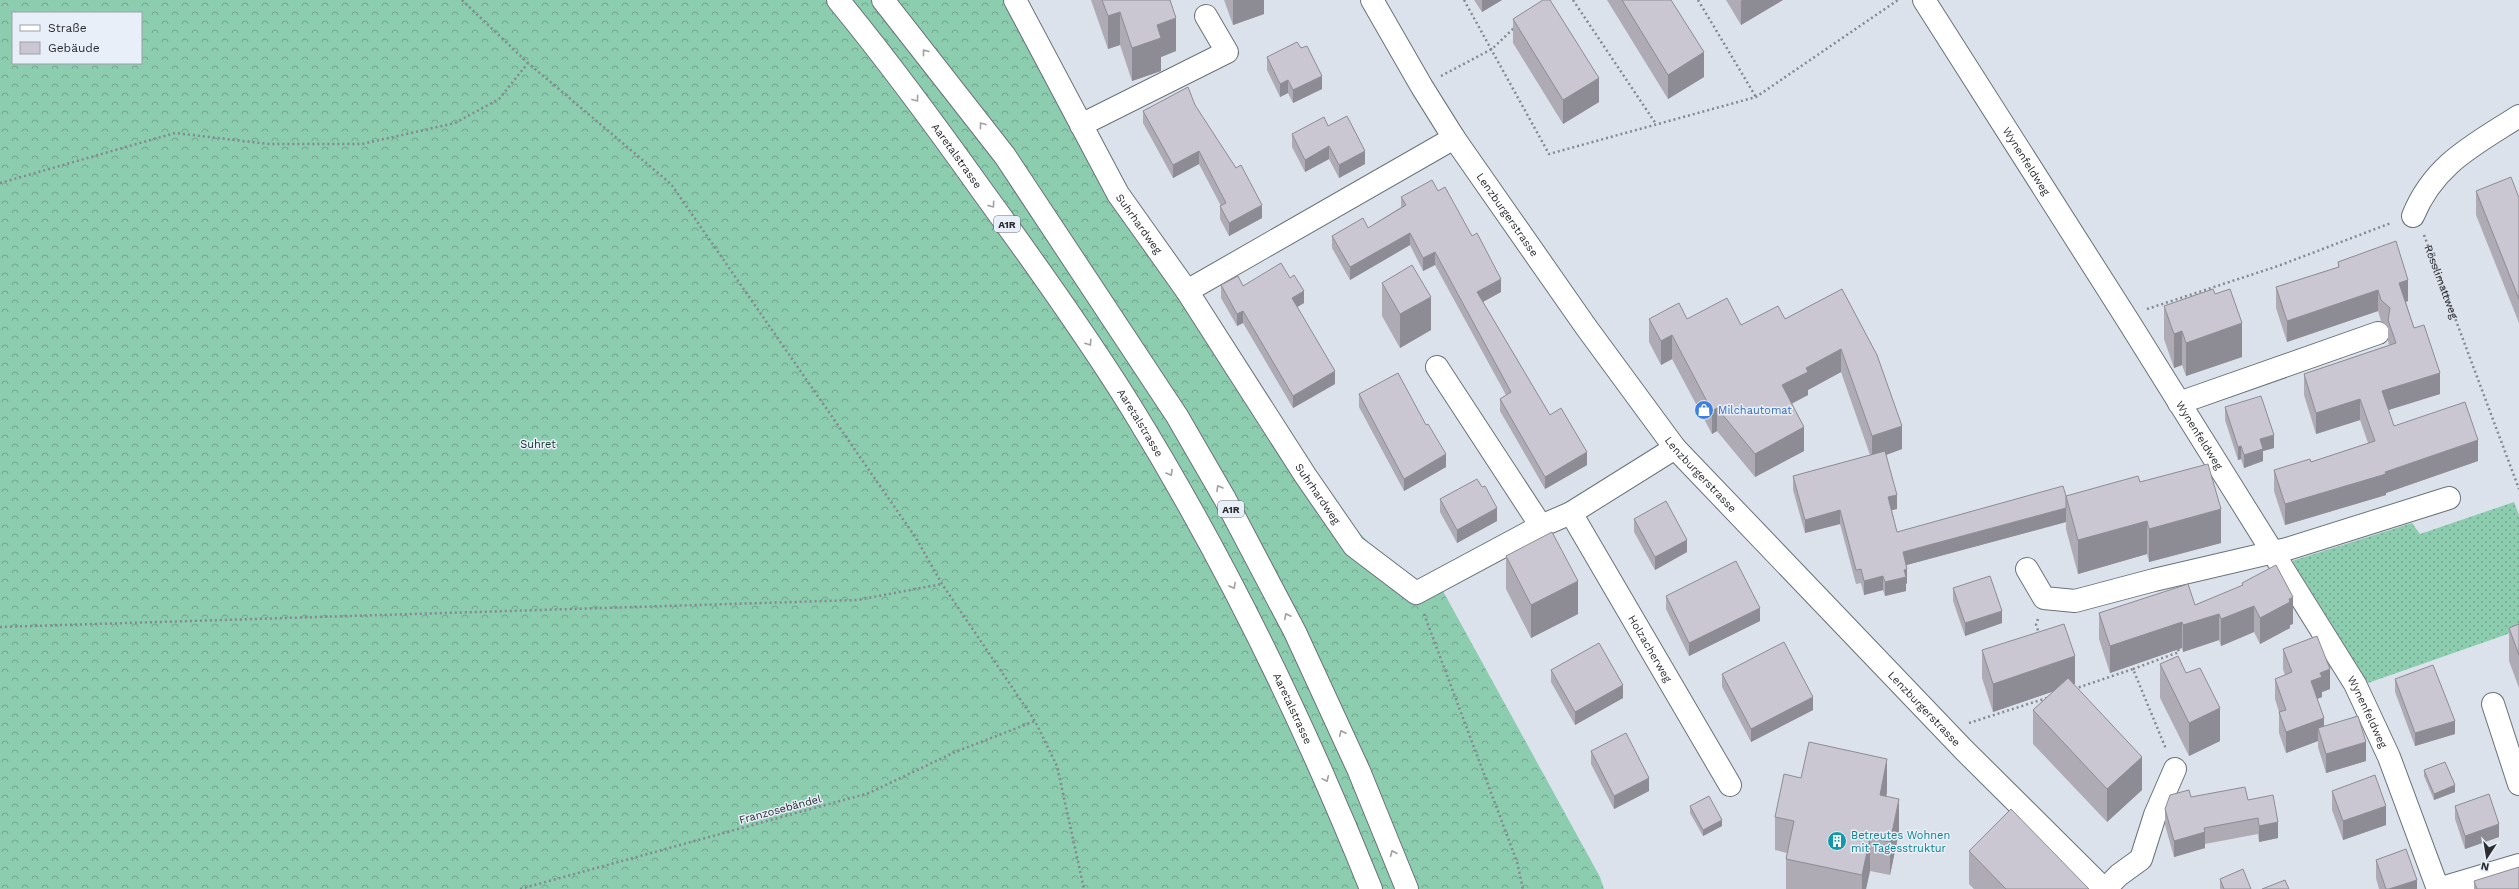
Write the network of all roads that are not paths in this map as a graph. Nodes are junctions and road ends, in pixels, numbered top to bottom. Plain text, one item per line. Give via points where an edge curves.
1 (822, 0) edge
2 (838, 0) edge
3 (883, 0) edge
4 (1015, 0) edge
5 (1372, 0) edge
6 (1924, 0) edge
7 (1206, 16) dead end
8 (894, 68) junction
9 (2519, 116) edge
10 (1081, 125) junction
11 (1454, 138) junction
12 (2413, 216) road end
13 (1187, 291) junction
14 (2378, 333) dead end
15 (1437, 367) dead end
16 (2179, 403) junction
17 (1675, 448) junction
18 (2449, 498) dead end
19 (1571, 513) junction
20 (1541, 526) junction
21 (2274, 553) junction
22 (2027, 569) dead end
23 (2493, 704) dead end
24 (2175, 769) road end
25 (2519, 784) edge
26 (1730, 785) dead end
27 (2519, 865) edge
28 (1371, 889) edge
29 (1407, 889) edge
30 (2105, 889) edge
31 (2438, 889) edge

1 - 8 main road
2 - 8 main road, Aaretalstrasse / A1R
29 -> 3 main road, A1R via 1359,771 1295,632 1225,499 1180,422 1005,156
4 - 10 main road, Suhrhardweg
5 - 11 main road, Lenzburgerstrasse
6 - 16 main road, Wynenfeldweg
7 - 10 main road via 1227,52
8 -> 28 main road, Aaretalstrasse / A1R via 1044,276 1130,405 1177,485 1273,665 1334,796
9 - 12 main road via 2459,155 2435,176 2421,196
10 - 13 main road, Suhrhardweg via 1118,194
11 - 13 main road
11 - 17 main road, Lenzburgerstrasse via 1586,327
13 - 20 main road, Suhrhardweg via 1305,475 1354,546 1416,593
14 - 16 main road
15 - 20 main road
16 - 21 main road, Wynenfeldweg
17 - 19 main road
17 - 30 main road, Lenzburgerstrasse via 1946,730
18 - 21 main road
19 - 20 main road
19 - 26 main road, Holzacherweg
21 - 22 main road via 2075,601 2044,598
21 - 31 main road, Wynenfeldweg via 2355,684 2390,757
23 - 25 main road
24 - 30 main road via 2155,815 2141,859
27 - 31 main road

